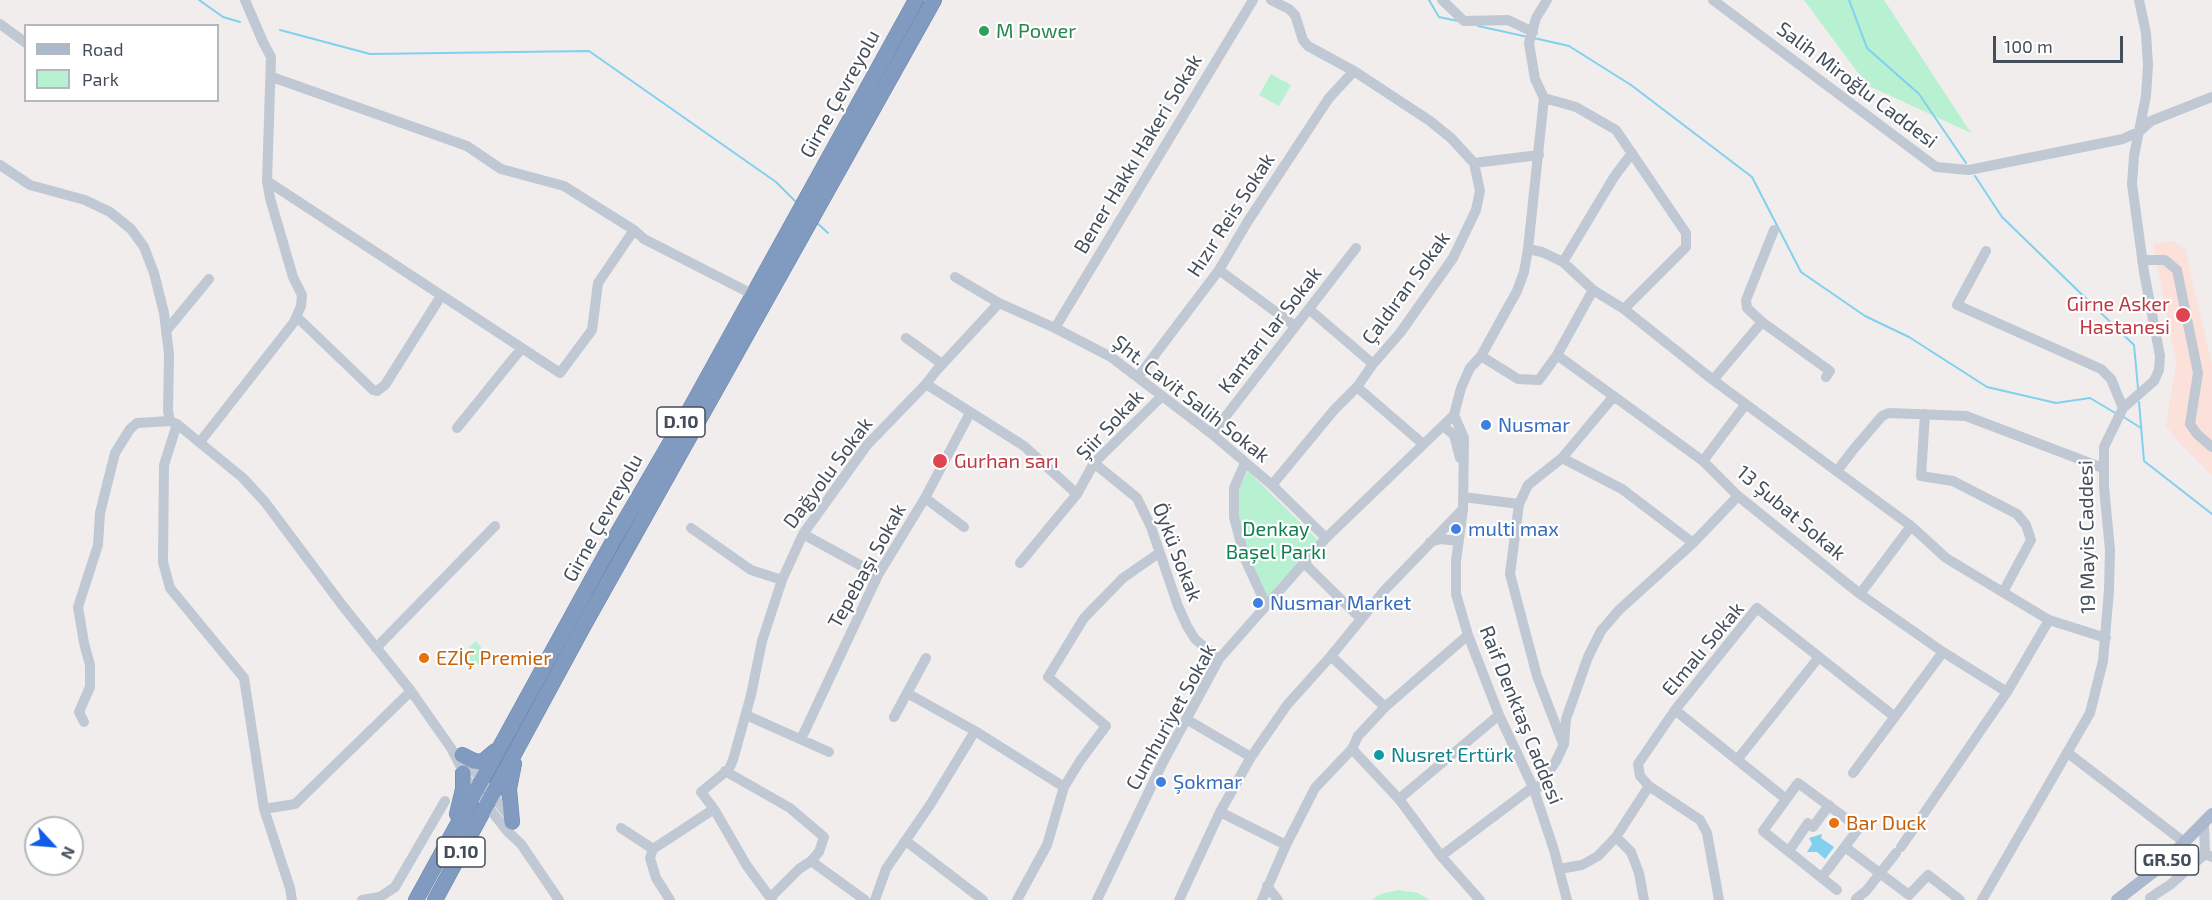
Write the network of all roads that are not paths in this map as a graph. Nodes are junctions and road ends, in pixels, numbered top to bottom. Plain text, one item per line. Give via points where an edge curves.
1 (245, 0) edge
2 (916, 0) edge
3 (933, 0) edge
4 (1253, 0) edge
5 (1271, 0) edge
6 (1442, 0) edge
7 (1547, 0) edge
8 (1713, 0) edge
9 (2139, 0) edge
10 (0, 24) edge
11 (1533, 32) junction
12 (24, 42) edge
13 (1354, 71) junction
14 (272, 77) junction
15 (2212, 97) edge
16 (1544, 98) junction
17 (2140, 130) junction
18 (1632, 153) junction
19 (1539, 155) junction
20 (1474, 163) junction
21 (0, 165) edge
22 (267, 181) junction
23 (816, 196) junction
24 (634, 230) junction
25 (1774, 230) dead end
26 (796, 232) junction
27 (1356, 248) dead end
28 (1528, 249) junction
29 (1986, 251) dead end
30 (2142, 260) junction
31 (1563, 262) junction
32 (1220, 270) junction
33 (955, 277) dead end
34 (209, 279) dead end
35 (1593, 290) junction
36 (752, 294) junction
37 (441, 296) junction
38 (999, 303) junction
39 (1624, 309) junction
40 (1310, 310) junction
41 (297, 317) junction
42 (1762, 322) junction
43 (1295, 326) junction
44 (1055, 328) junction
45 (166, 331) junction
46 (906, 338) dead end
47 (521, 349) junction
48 (1557, 355) junction
49 (1481, 356) junction
50 (942, 364) junction
51 (1373, 364) junction
52 (1138, 376) junction
53 (1826, 377) dead end
54 (1713, 380) junction
55 (926, 384) junction
56 (1357, 387) junction
57 (1614, 396) junction
58 (1161, 397) junction
59 (1745, 405) junction
60 (2123, 408) junction
61 (970, 413) junction
62 (1925, 414) junction
63 (1454, 415) junction
64 (174, 422) junction
65 (1443, 426) junction
66 (457, 428) dead end
67 (1212, 434) junction
68 (200, 442) junction
69 (1423, 444) junction
70 (2212, 447) edge
71 (1562, 458) junction
72 (1702, 461) junction
73 (1094, 463) junction
74 (1245, 463) junction
75 (2103, 468) junction
76 (1463, 469) junction
77 (1837, 471) junction
78 (1272, 485) junction
79 (1077, 494) junction
80 (1738, 496) junction
81 (1463, 497) junction
82 (926, 498) junction
83 (1519, 504) junction
84 (1462, 509) junction
85 (495, 526) dead end
86 (964, 526) dead end
87 (1911, 526) junction
88 (691, 528) dead end
89 (803, 534) junction
90 (1326, 538) junction
91 (1458, 541) junction
92 (1430, 542) junction
93 (1693, 543) junction
94 (1158, 553) junction
95 (1020, 563) dead end
96 (1304, 563) junction
97 (878, 575) junction
98 (782, 580) junction
99 (2003, 592) junction
100 (1860, 594) junction
101 (1266, 605) junction
102 (1361, 619) junction
103 (2049, 620) junction
104 (1468, 635) junction
105 (2106, 638) junction
106 (376, 648) junction
107 (1943, 652) junction
108 (1331, 656) junction
109 (1820, 657) junction
110 (926, 658) dead end
111 (1219, 659) junction
112 (411, 691) junction
113 (2007, 692) junction
114 (907, 693) junction
115 (1385, 707) junction
116 (1675, 710) junction
117 (746, 715) junction
118 (1498, 715) junction
119 (894, 717) dead end
120 (1895, 717) junction
121 (1186, 719) junction
122 (84, 722) dead end
123 (975, 731) junction
124 (801, 739) junction
125 (1564, 744) junction
126 (510, 746) junction
127 (1352, 749) junction
128 (457, 752) junction
129 (829, 752) dead end
130 (2068, 753) junction
131 (1251, 757) junction
132 (1737, 760) junction
133 (725, 771) junction
134 (463, 773) junction
135 (1853, 773) dead end
136 (479, 786) junction
137 (1649, 786) junction
138 (1065, 787) junction
139 (1533, 787) junction
140 (1781, 795) dead end
141 (490, 799) junction
142 (1399, 799) junction
143 (445, 801) dead end
144 (1829, 805) junction
145 (264, 809) junction
146 (714, 809) junction
147 (1220, 812) junction
148 (2208, 819) edge
149 (512, 822) junction
150 (621, 828) dead end
151 (454, 832) junction
152 (1616, 837) junction
153 (906, 841) junction
154 (2184, 842) junction
155 (521, 844) junction
156 (1286, 845) junction
157 (1845, 847) junction
158 (653, 849) junction
159 (1789, 851) junction
160 (1441, 856) junction
161 (2208, 856) edge
162 (811, 861) junction
163 (1559, 869) junction
164 (1881, 874) junction
165 (1822, 877) junction
166 (1267, 886) junction
167 (1837, 890) dead end
168 (1907, 897) edge
169 (772, 899) edge
170 (1720, 899) edge
171 (1856, 899) edge
172 (292, 900) edge
173 (362, 900) edge
174 (416, 900) edge
175 (435, 900) edge
176 (559, 900) edge
177 (670, 900) edge
178 (865, 900) edge
179 (875, 900) edge
180 (983, 900) edge
181 (1017, 900) edge
182 (1097, 900) edge
183 (1179, 900) edge
184 (1262, 900) edge
185 (1278, 900) edge
186 (1480, 900) edge
187 (1567, 900) edge
188 (1644, 900) edge
189 (1960, 900) edge
190 (1982, 900) edge
191 (2117, 900) edge
192 (2152, 900) edge

1 - 14 street via 272,57
2 - 23 highway, Girne Çevreyolu / D.10
3 - 23 highway, Girne Çevreyolu / D.10
4 - 44 street, Bener Hakkı Hakeri Sokak
5 - 13 street via 1295,15 1308,46
6 - 11 street via 1464,21 1508,20
7 - 11 street
8 - 17 street, Salih Miroğlu Caddesi via 1936,167 1970,170 2123,139
9 - 17 street via 2148,65
10 - 12 street
11 - 16 street via 1530,56
13 - 20 street via 1430,121
13 - 32 street, Hızır Reis Sokak via 1329,98
14 - 22 street
14 - 24 street via 467,146 501,169 564,186
15 - 17 street, Salih Miroğlu Caddesi via 2151,121
16 - 18 street via 1576,107 1616,130
16 - 19 street
17 - 30 street, 19 Mayis Caddesi via 2132,184
18 - 31 street
18 - 39 street via 1686,233 1686,247
19 - 20 street
19 - 28 street
20 - 51 street, Çaldıran Sokak via 1480,191 1464,239 1400,333
21 - 45 street via 30,185 85,200 110,212 131,229 144,247 154,273
22 - 37 street
22 - 41 street via 302,295
23 - 26 highway, Girne Çevreyolu / D.10
24 - 36 street via 644,239
24 - 47 street via 598,282 592,330 560,373
25 - 42 street via 1746,300 1747,308
26 - 36 highway, Girne Çevreyolu / D.10
26 - 126 highway, Girne Çevreyolu / D.10
27 - 40 street, Kantarı lar Sokak
28 - 31 street
28 - 49 street via 1516,291
29 - 60 street via 1956,305 2101,369 2111,378
30 - 60 street, 19 Mayis Caddesi via 2160,356 2159,370 2154,381
30 - 70 street via 2165,260 2177,270 2198,373 2190,424
31 - 35 street
32 - 43 street
32 - 52 street, Hızır Reis Sokak
33 - 38 street, Şht. Cavit Salih Sokak
34 - 45 street
35 - 39 street
35 - 48 street
36 - 126 highway, Girne Çevreyolu / D.10 via 608,550
37 - 41 street via 385,385 377,391
37 - 47 street
38 - 44 street, Şht. Cavit Salih Sokak
38 - 50 street, Dağyolu Sokak
39 - 54 street
40 - 43 street, Kantarı lar Sokak
40 - 51 street
41 - 68 street
42 - 53 street via 1830,371
42 - 54 street
43 - 67 street, Kantarı lar Sokak
44 - 52 street, Şht. Cavit Salih Sokak
45 - 64 street via 168,411
46 - 50 street
47 - 66 street
48 - 49 street via 1539,380 1530,381 1518,379
48 - 57 street, 13 Şubat Sokak
49 - 63 street via 1470,368
50 - 55 street, Dağyolu Sokak
51 - 56 street, Çaldıran Sokak
52 - 58 street, Şht. Cavit Salih Sokak
54 - 59 street
55 - 61 street
55 - 89 street, Dağyolu Sokak via 867,445
56 - 69 street
56 - 78 street, Çaldıran Sokak
57 - 71 street
57 - 72 street, 13 Şubat Sokak
58 - 67 street, Şht. Cavit Salih Sokak
58 - 73 street, Şiir Sokak
59 - 72 street
59 - 77 street
60 - 75 street, 19 Mayis Caddesi via 2104,447
61 - 79 street via 1024,446
61 - 82 street, Tepebaşı Sokak
62 - 75 street via 1966,416
62 - 77 street via 1889,413 1882,417
62 - 99 street via 1921,476 1953,482 2017,514 2026,525 2031,540
63 - 65 street, Cumhuriyet Sokak
63 - 76 street, Raif Denktaş Caddesi via 1464,438
64 - 68 street
64 - 122 street via 137,423 115,453 100,513 98,545 78,607 90,665 90,687 79,712
64 - 145 street via 164,465 163,562 170,588 244,678
65 - 69 street, Cumhuriyet Sokak
65 - 76 street, Raif Denktaş Caddesi via 1454,435
67 - 74 street, Şht. Cavit Salih Sokak
68 - 106 street via 265,502
69 - 90 street, Cumhuriyet Sokak
71 - 83 street via 1528,485
71 - 93 street via 1622,489
72 - 80 street, 13 Şubat Sokak
73 - 79 street, Şiir Sokak
73 - 94 street, Öykü Sokak via 1137,498
74 - 78 street, Şht. Cavit Salih Sokak
74 - 101 street via 1234,488 1234,517 1245,559
75 - 105 street, 19 Mayis Caddesi via 2110,550
76 - 81 street, Raif Denktaş Caddesi
77 - 87 street
78 - 90 street, Şht. Cavit Salih Sokak
79 - 95 street, Şiir Sokak
80 - 93 street
80 - 100 street, 13 Şubat Sokak
81 - 83 street
81 - 84 street, Raif Denktaş Caddesi
82 - 86 street
82 - 97 street, Tepebaşı Sokak
83 - 125 street via 1510,574 1537,676
84 - 91 street, Raif Denktaş Caddesi
84 - 92 street
85 - 106 street
87 - 99 street via 1946,558
87 - 100 street
88 - 98 street via 751,570
89 - 97 street
89 - 98 street, Dağyolu Sokak
90 - 96 street, Cumhuriyet Sokak
91 - 92 street
91 - 104 street, Raif Denktaş Caddesi via 1456,594
92 - 102 street
93 - 125 street via 1630,599 1601,631 1566,719
94 - 111 street, Öykü Sokak via 1187,626 1195,639
94 - 138 street via 1123,578 1084,618 1048,677 1106,726
96 - 101 street, Cumhuriyet Sokak
96 - 102 street
97 - 124 street, Tepebaşı Sokak
98 - 117 street, Dağyolu Sokak via 762,640
99 - 103 street
100 - 107 street, 13 Şubat Sokak
101 - 111 street, Cumhuriyet Sokak
102 - 108 street
103 - 105 street
103 - 113 street
104 - 115 street
104 - 118 street, Raif Denktaş Caddesi
105 - 130 street, 19 Mayis Caddesi via 2090,713
106 - 112 street
107 - 113 street, 13 Şubat Sokak
107 - 120 street
108 - 115 street
108 - 131 street via 1287,705
109 - 116 street, Elmalı Sokak via 1757,608
109 - 120 street, Elmalı Sokak
109 - 132 street
110 - 114 street
111 - 121 street, Cumhuriyet Sokak
112 - 128 street
112 - 145 street via 295,804
113 - 164 street
114 - 119 street
114 - 123 street
115 - 127 street via 1358,736
116 - 132 street
116 - 137 street, Elmalı Sokak via 1638,764 1640,776
117 - 124 street
117 - 133 street, Dağyolu Sokak via 733,760
118 - 139 street, Raif Denktaş Caddesi
118 - 142 street
120 - 135 street
121 - 131 street
121 - 182 street, Cumhuriyet Sokak
123 - 138 street
123 - 153 street
124 - 129 street
125 - 139 street via 1545,779 1539,787
126 - 128 highway via 482,762
126 - 136 highway, Girne Çevreyolu / D.10
126 - 141 highway, Girne Çevreyolu / D.10
126 - 149 highway
127 - 142 street
127 - 156 street via 1315,788
128 - 134 street
128 - 136 street
130 - 154 street
130 - 190 street, 19 Mayis Caddesi
131 - 147 street
132 - 140 street
133 - 146 street, Dağyolu Sokak via 701,792
133 - 162 street via 790,808 824,837
134 - 136 street
134 - 151 highway
136 - 141 street
136 - 151 highway, Girne Çevreyolu / D.10
137 - 152 street
137 - 170 street via 1700,820 1707,833
138 - 181 street via 1047,845
139 - 160 street
139 - 163 street, Raif Denktaş Caddesi
141 - 149 street
141 - 155 street via 507,831
141 - 175 highway, Girne Çevreyolu / D.10
142 - 160 street
143 - 173 street via 395,887 380,897
144 - 157 street via 1859,828
144 - 159 street via 1813,827 1808,824
144 - 159 street via 1798,783 1763,831
145 - 172 street
146 - 158 street
146 - 169 street via 747,866
147 - 156 street
147 - 183 street
148 - 154 main road, GR.50
148 - 161 street
149 - 155 street
150 - 158 street
151 - 174 highway, Girne Çevreyolu / D.10
152 - 163 street via 1598,856 1582,865
152 - 188 street via 1631,852
153 - 179 street via 886,869
153 - 180 street
154 - 191 main road, GR.50 via 2161,866
155 - 176 street
156 - 166 street
157 - 164 street
157 - 165 street
158 - 177 street via 650,858 656,878
159 - 165 street
160 - 186 street
161 - 192 street
162 - 169 street
162 - 178 street
163 - 187 street, Raif Denktaş Caddesi
164 - 168 street
164 - 171 street
165 - 167 street
166 - 184 street
166 - 185 street
168 - 189 street via 1928,874

